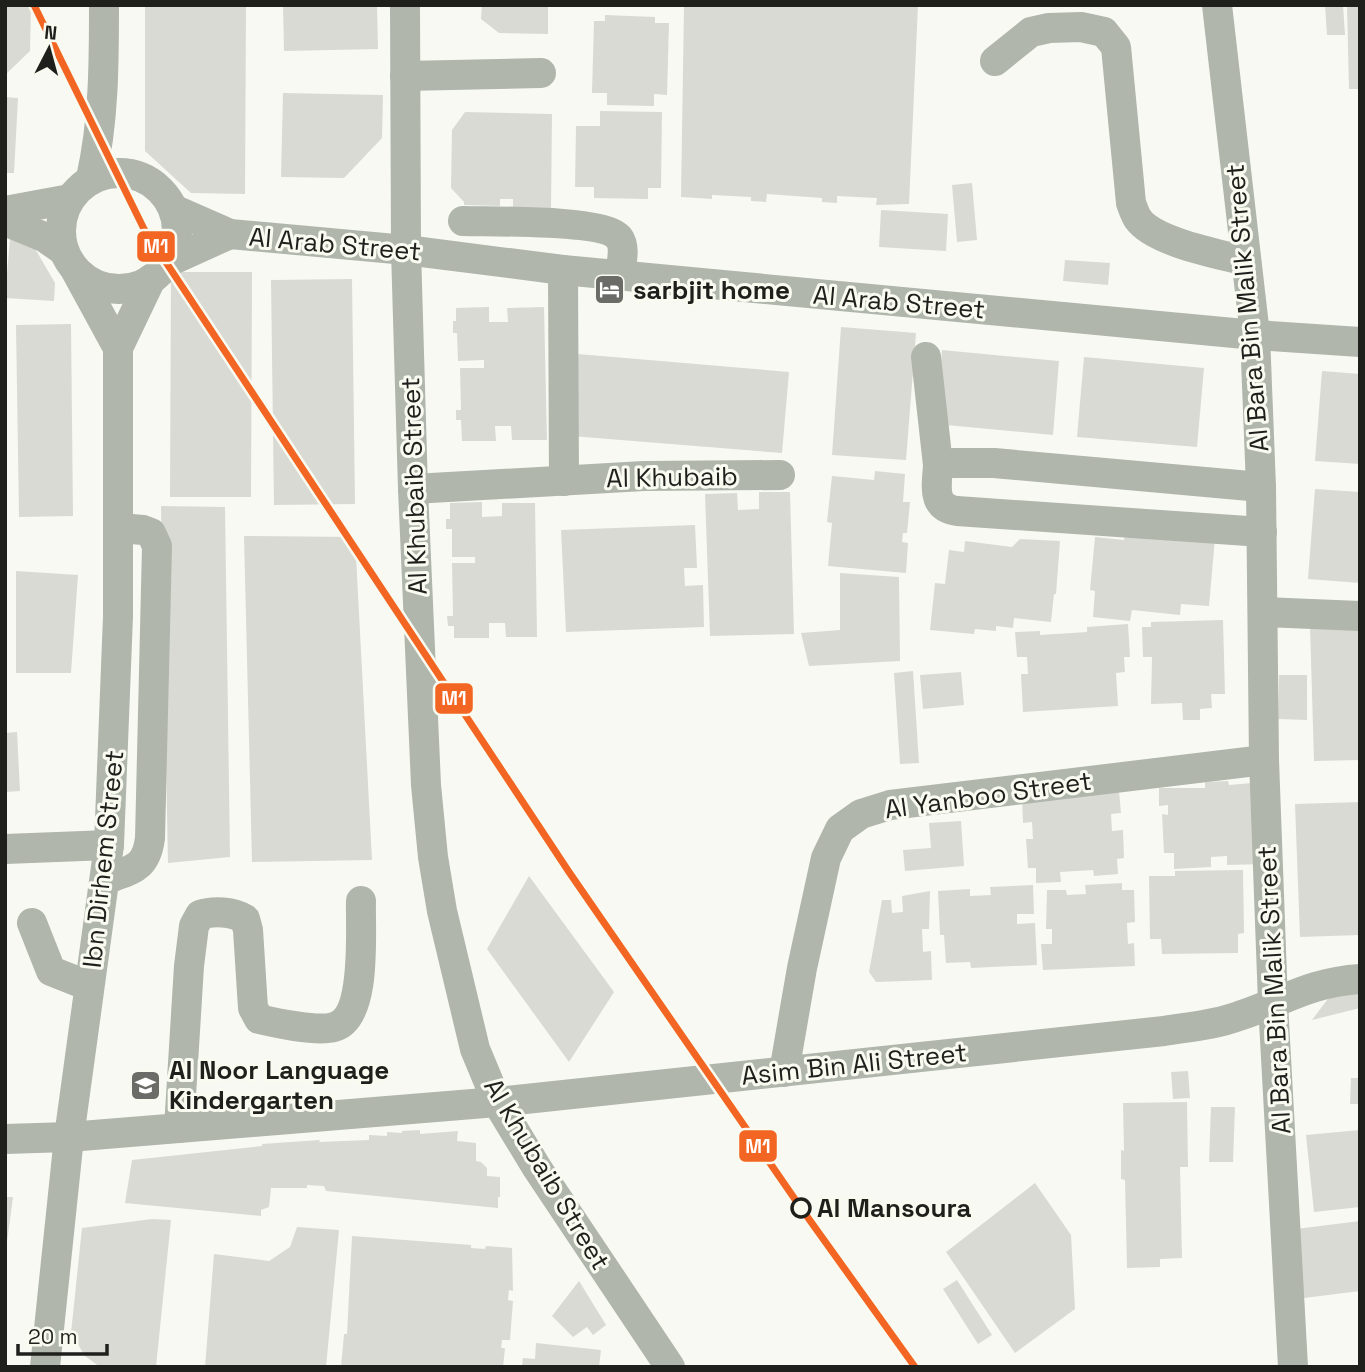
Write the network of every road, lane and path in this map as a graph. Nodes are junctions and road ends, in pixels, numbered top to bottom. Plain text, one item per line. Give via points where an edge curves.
1 (104, 5) edge
2 (405, 5) edge
3 (1217, 5) edge
4 (995, 61) dead end
5 (541, 73) dead end
6 (405, 76) junction
7 (80, 188) junction
8 (173, 209) junction
9 (5, 211) edge
10 (5, 221) edge
11 (463, 221) dead end
12 (230, 234) junction
13 (406, 250) junction
14 (70, 261) junction
15 (1246, 261) junction
16 (563, 270) junction
17 (160, 271) junction
18 (620, 276) junction
19 (1255, 335) junction
20 (1360, 342) edge
21 (118, 348) junction
22 (926, 357) dead end
23 (938, 465) junction
24 (780, 475) dead end
25 (564, 481) junction
26 (1261, 487) junction
27 (413, 489) junction
28 (120, 528) junction
29 (1262, 532) junction
30 (1263, 612) junction
31 (1360, 616) edge
32 (1264, 760) junction
33 (109, 845) junction
34 (5, 849) edge
35 (105, 880) junction
36 (361, 901) dead end
37 (32, 923) dead end
38 (1360, 979) edge
39 (89, 986) junction
40 (1273, 1003) junction
41 (784, 1072) junction
42 (497, 1102) junction
43 (179, 1128) junction
44 (69, 1137) junction
45 (5, 1139) edge
46 (45, 1367) edge
47 (670, 1367) edge
48 (1293, 1367) edge

1 - 7 street via 104,80 97,150
2 - 6 street, Al Khubaib Street
3 - 15 street, Al Bara Bin Malik Street
4 - 15 street via 1031,32 1049,27 1104,32 1116,47 1131,204 1138,219 1182,244
5 - 6 street
6 - 13 street, Al Khubaib Street
7 - 8 street via 126,174 160,190
7 - 9 street
7 - 14 street via 63,215 60,233
8 - 12 street, Al Arab Street
8 - 17 street via 175,245
10 - 14 street via 44,237
11 - 18 street via 588,226 612,232 621,241
12 - 13 street, Al Arab Street
12 - 17 street, Al Arab Street
13 - 16 street, Al Arab Street
13 - 27 street, Al Khubaib Street
14 - 17 street via 89,281 120,290 137,287
14 - 21 street, Ibn Dirhem Street
15 - 19 street, Al Bara Bin Malik Street
16 - 18 street, Al Arab Street
16 - 25 street
17 - 21 street, Ibn Dirhem Street
18 - 19 street, Al Arab Street
19 - 20 street, Al Arab Street
19 - 26 street, Al Bara Bin Malik Street
21 - 28 street, Ibn Dirhem Street
22 - 23 street
23 - 26 street via 995,463
23 - 29 street via 937,499 949,510
24 - 25 street, Al Khubaib
25 - 27 street, Al Khubaib
26 - 29 street, Al Bara Bin Malik Street
27 - 42 street, Al Khubaib Street via 433,856 475,1049
28 - 33 street, Ibn Dirhem Street
28 - 35 street via 151,533 157,546 150,838 143,862
29 - 30 street, Al Bara Bin Malik Street
30 - 31 street
30 - 32 street, Al Bara Bin Malik Street
32 - 40 street, Al Bara Bin Malik Street
32 - 41 street, Al Yanboo Street via 890,805 861,814 840,829 826,858
33 - 34 street
33 - 35 street, Ibn Dirhem Street
35 - 39 street, Ibn Dirhem Street
36 - 43 street via 357,995 352,1013 332,1028 259,1019 253,1008 246,919 210,912 200,915 194,926 189,966
37 - 39 street via 51,971
38 - 40 street, Asim Bin Ali Street via 1307,988
39 - 44 street, Ibn Dirhem Street
40 - 41 street, Asim Bin Ali Street via 1237,1017 1164,1031
40 - 48 street, Al Bara Bin Malik Street
41 - 42 street, Asim Bin Ali Street
42 - 43 street, Asim Bin Ali Street
42 - 47 street, Al Khubaib Street
43 - 44 street, Asim Bin Ali Street
44 - 45 street, Asim Bin Ali Street
44 - 46 street, Ibn Dirhem Street

